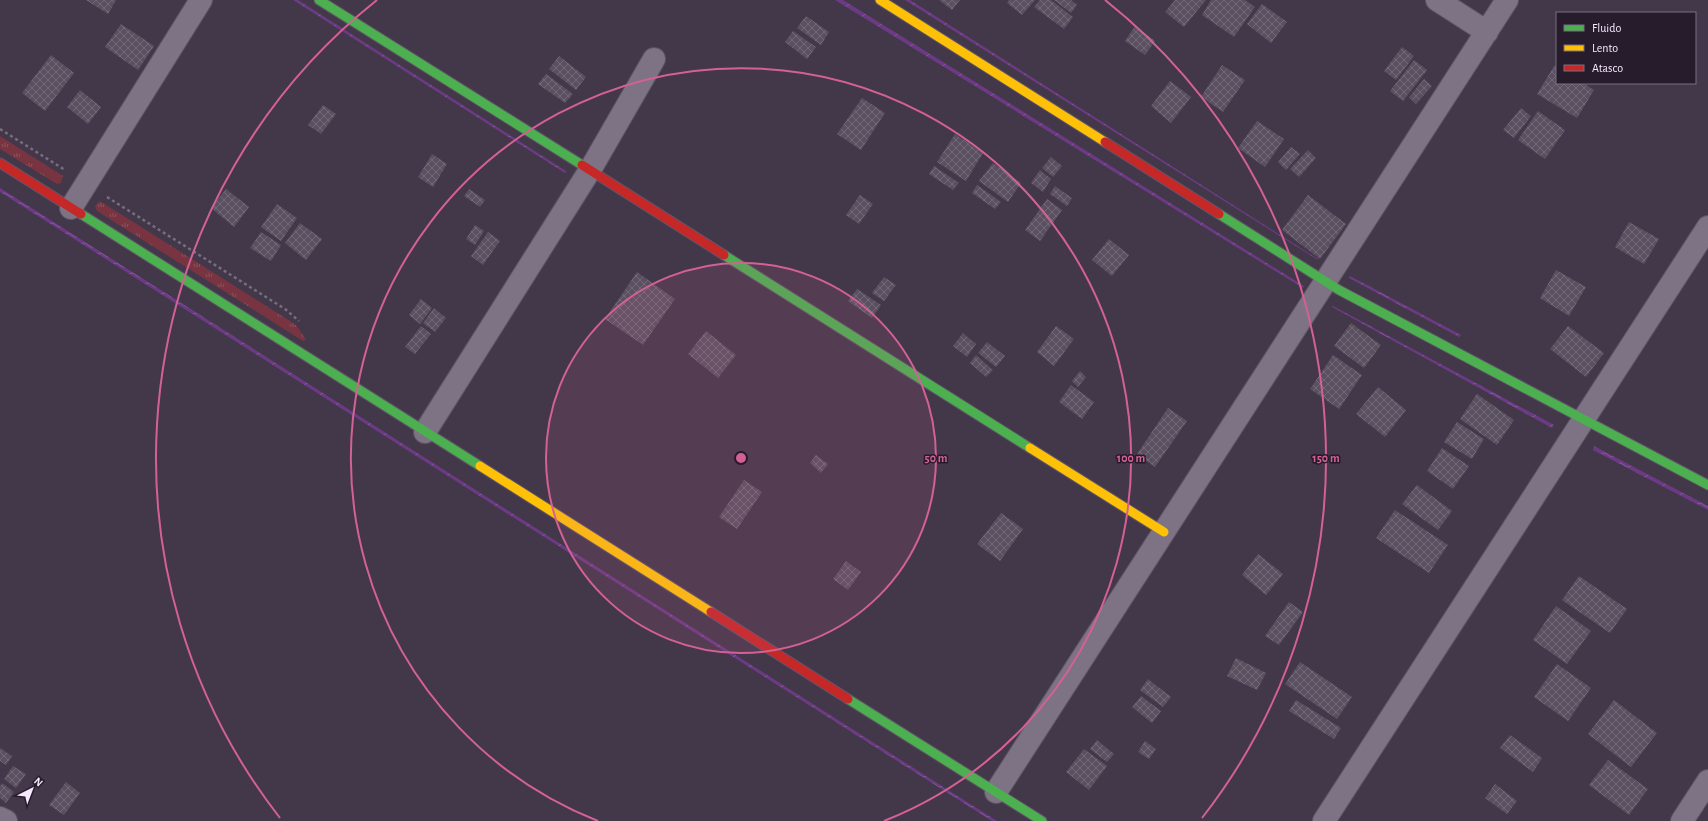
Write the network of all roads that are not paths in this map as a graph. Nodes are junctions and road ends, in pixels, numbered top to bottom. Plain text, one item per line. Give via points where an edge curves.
1 (200, 0) edge
2 (319, 0) edge
3 (880, 0) edge
4 (1436, 0) edge
5 (1507, 0) edge
6 (1487, 32) junction
7 (654, 60) dead end
8 (0, 163) edge
9 (590, 170) junction
10 (71, 208) junction
11 (1708, 227) edge
12 (1326, 281) junction
13 (1584, 419) junction
14 (425, 432) junction
15 (1708, 485) edge
16 (1164, 532) junction
17 (1708, 781) edge
18 (996, 792) junction
19 (0, 818) edge
20 (6, 821) edge
21 (1042, 821) edge
22 (1324, 821) edge
23 (1682, 821) edge

1 - 10 street
2 - 9 street
3 - 12 street
4 - 6 street
5 - 6 street
6 - 12 street
7 - 9 street
8 - 10 street
9 - 14 street
9 - 16 street
10 - 14 street
11 - 13 street
12 - 13 street
12 - 16 street
13 - 15 street
13 - 22 street
14 - 18 street
16 - 18 street
17 - 23 street
18 - 21 street
19 - 20 street

